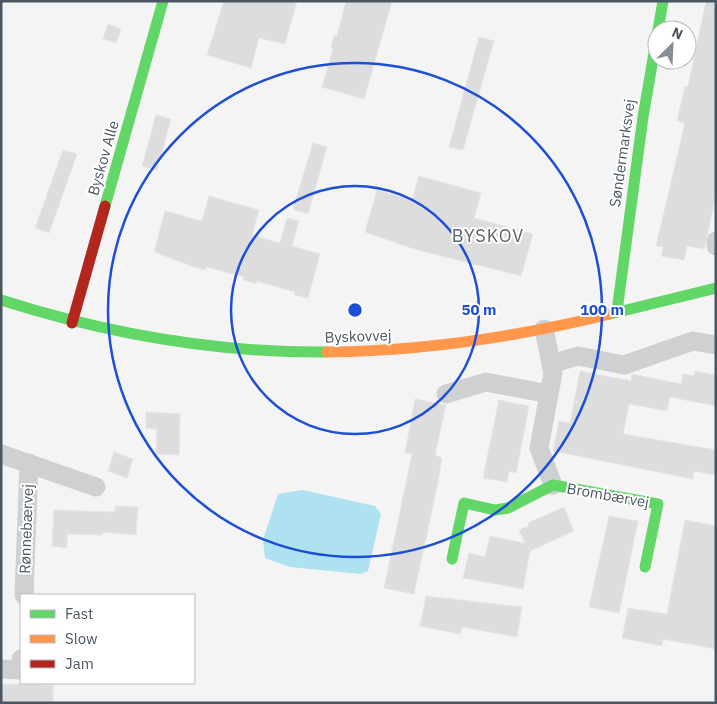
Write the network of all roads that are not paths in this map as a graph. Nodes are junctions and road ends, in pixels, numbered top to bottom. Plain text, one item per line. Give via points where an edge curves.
1 (163, 1) edge
2 (662, 1) edge
3 (716, 241) edge
4 (716, 246) edge
5 (716, 288) edge
6 (1, 300) edge
7 (617, 311) junction
8 (72, 323) junction
9 (544, 328) junction
10 (716, 345) edge
11 (551, 364) junction
12 (446, 394) dead end
13 (549, 394) junction
14 (1, 454) edge
15 (29, 463) junction
16 (553, 485) junction
17 (96, 488) dead end
18 (452, 559) dead end
19 (646, 567) dead end
20 (24, 594) edge
21 (1, 669) edge
22 (20, 670) edge

1 - 8 street, Byskov Alle
2 - 7 street, Søndermarksvej via 630,203
3 - 4 street
5 - 7 street, Byskovvej
6 - 8 street, Byskovvej
7 - 9 street, Byskovvej
8 - 9 street, Byskovvej via 174,343 269,352 348,353 420,348
9 - 11 street, Brombærvej
10 - 11 street via 693,340 624,365 578,356
11 - 13 street, Brombærvej via 553,373
12 - 13 street via 486,382
13 - 16 street, Brombærvej via 539,448
14 - 15 street, Rønnebærvej
15 - 17 street, Rønnebærvej
15 - 20 street, Rønnebærvej
16 - 18 street, Brombærvej via 508,508 495,510 464,503
16 - 19 street, Brombærvej via 658,504
21 - 22 street

